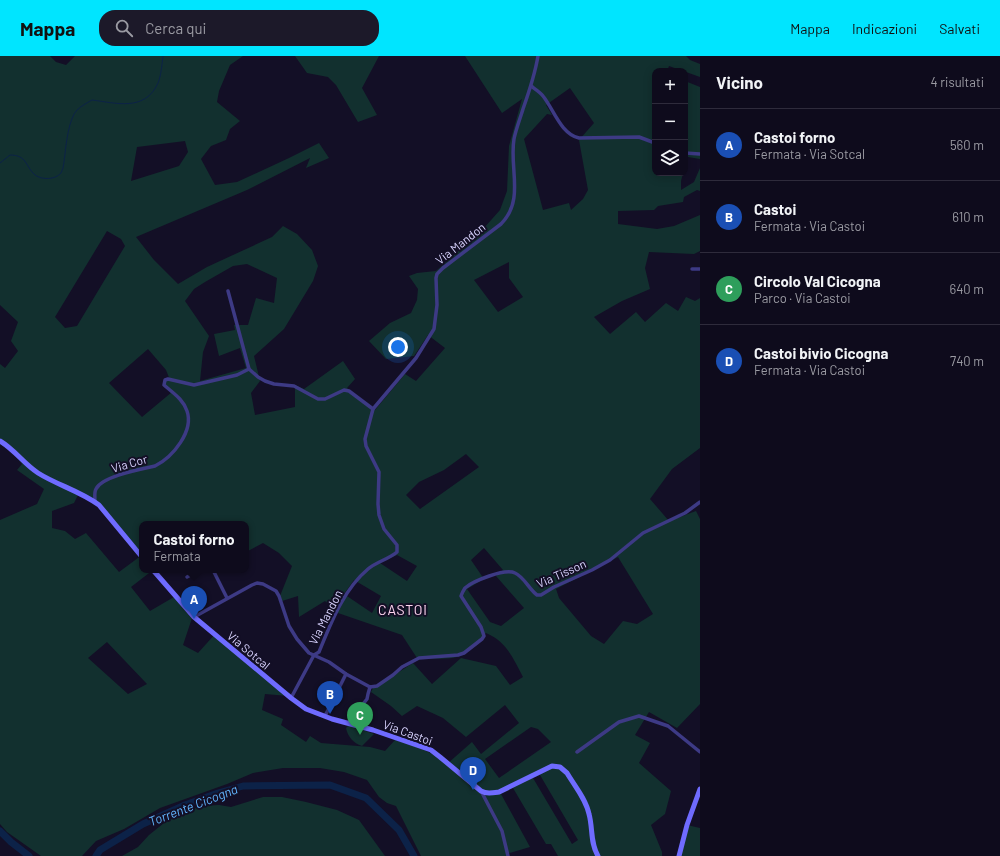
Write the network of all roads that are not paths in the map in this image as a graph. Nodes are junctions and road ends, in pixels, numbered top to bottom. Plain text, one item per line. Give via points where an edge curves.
1 (538, 56) edge
2 (531, 86) junction
3 (652, 142) edge
4 (688, 153) edge
5 (700, 154) edge
6 (692, 269) dead end
7 (700, 269) edge
8 (228, 291) dead end
9 (249, 369) junction
10 (373, 409) junction
11 (0, 441) edge
12 (94, 502) junction
13 (700, 502) edge
14 (139, 553) edge
15 (156, 573) edge
16 (195, 573) edge
17 (214, 573) edge
18 (188, 577) dead end
19 (227, 598) junction
20 (194, 617) junction
21 (314, 655) junction
22 (346, 674) junction
23 (370, 688) junction
24 (291, 698) junction
25 (325, 716) junction
26 (348, 723) junction
27 (577, 752) dead end
28 (700, 752) edge
29 (700, 788) edge
30 (481, 791) junction
31 (508, 856) edge
32 (598, 856) edge
33 (679, 856) edge

1 - 2 street, Via Mandon
2 - 3 street via 542,95 565,129 575,137 639,137
2 - 10 street, Via Mandon via 514,139 515,191 512,209 501,224 437,274 434,329 416,358
4 - 5 street
6 - 7 street
8 - 9 street
9 - 10 street via 261,380 294,386 318,399 325,399 344,390 349,391
9 - 12 street, Via Cor via 237,375 194,385 165,380 164,386 178,397 187,410 187,427 180,444 160,464 119,474 101,483 96,489
10 - 21 street, Via Mandon via 365,443 379,472 379,515 398,550 396,554 369,568 355,582 335,614 319,652
11 - 12 street via 37,472
12 - 14 street via 106,512
13 - 23 street, Via Tisson via 685,514 643,533 592,570 541,595 536,595 522,577 512,571 492,575 466,587 461,596 481,627 484,636 482,639 458,655 419,658
15 - 20 street, Via Sotcal
16 - 18 street
17 - 19 street
19 - 20 street
19 - 21 street via 254,584 263,584 273,589 279,596 287,622 297,639
20 - 24 street, Via Sotcal
21 - 22 street
21 - 24 street
22 - 23 street
22 - 25 street
23 - 26 street via 367,699
24 - 25 street, Via Castoi via 306,709
25 - 26 street, Via Castoi
26 - 30 street, Via Castoi via 431,750
27 - 28 street via 619,722 639,716 668,726
29 - 33 street
30 - 31 street via 502,831
30 - 32 street via 498,792 552,766 560,767 565,770 585,804

